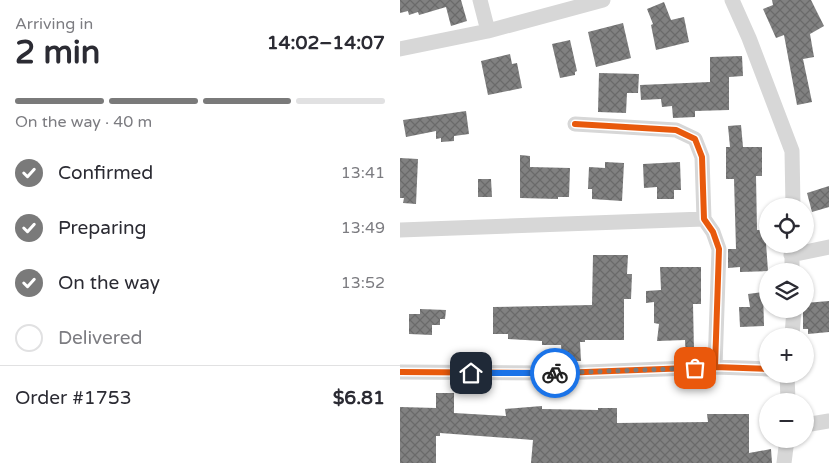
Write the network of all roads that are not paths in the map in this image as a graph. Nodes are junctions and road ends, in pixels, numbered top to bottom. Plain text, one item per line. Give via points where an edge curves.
1 (480, 0) edge
2 (602, 0) edge
3 (732, 0) edge
4 (488, 31) junction
5 (400, 50) edge
6 (575, 124) dead end
7 (793, 198) edge
8 (704, 219) junction
9 (400, 230) edge
10 (829, 247) edge
11 (814, 248) edge
12 (715, 367) junction
13 (759, 368) edge
14 (400, 372) edge
15 (829, 421) edge
16 (814, 424) edge
17 (786, 448) edge
18 (784, 463) edge

1 - 4 street
2 - 4 street
3 - 7 street via 792,151
4 - 5 street
6 - 8 street via 676,130 695,139 702,157
8 - 9 street
8 - 12 street via 714,232 719,249
10 - 11 street
12 - 13 street
12 - 14 street via 560,374
15 - 16 street
17 - 18 street

